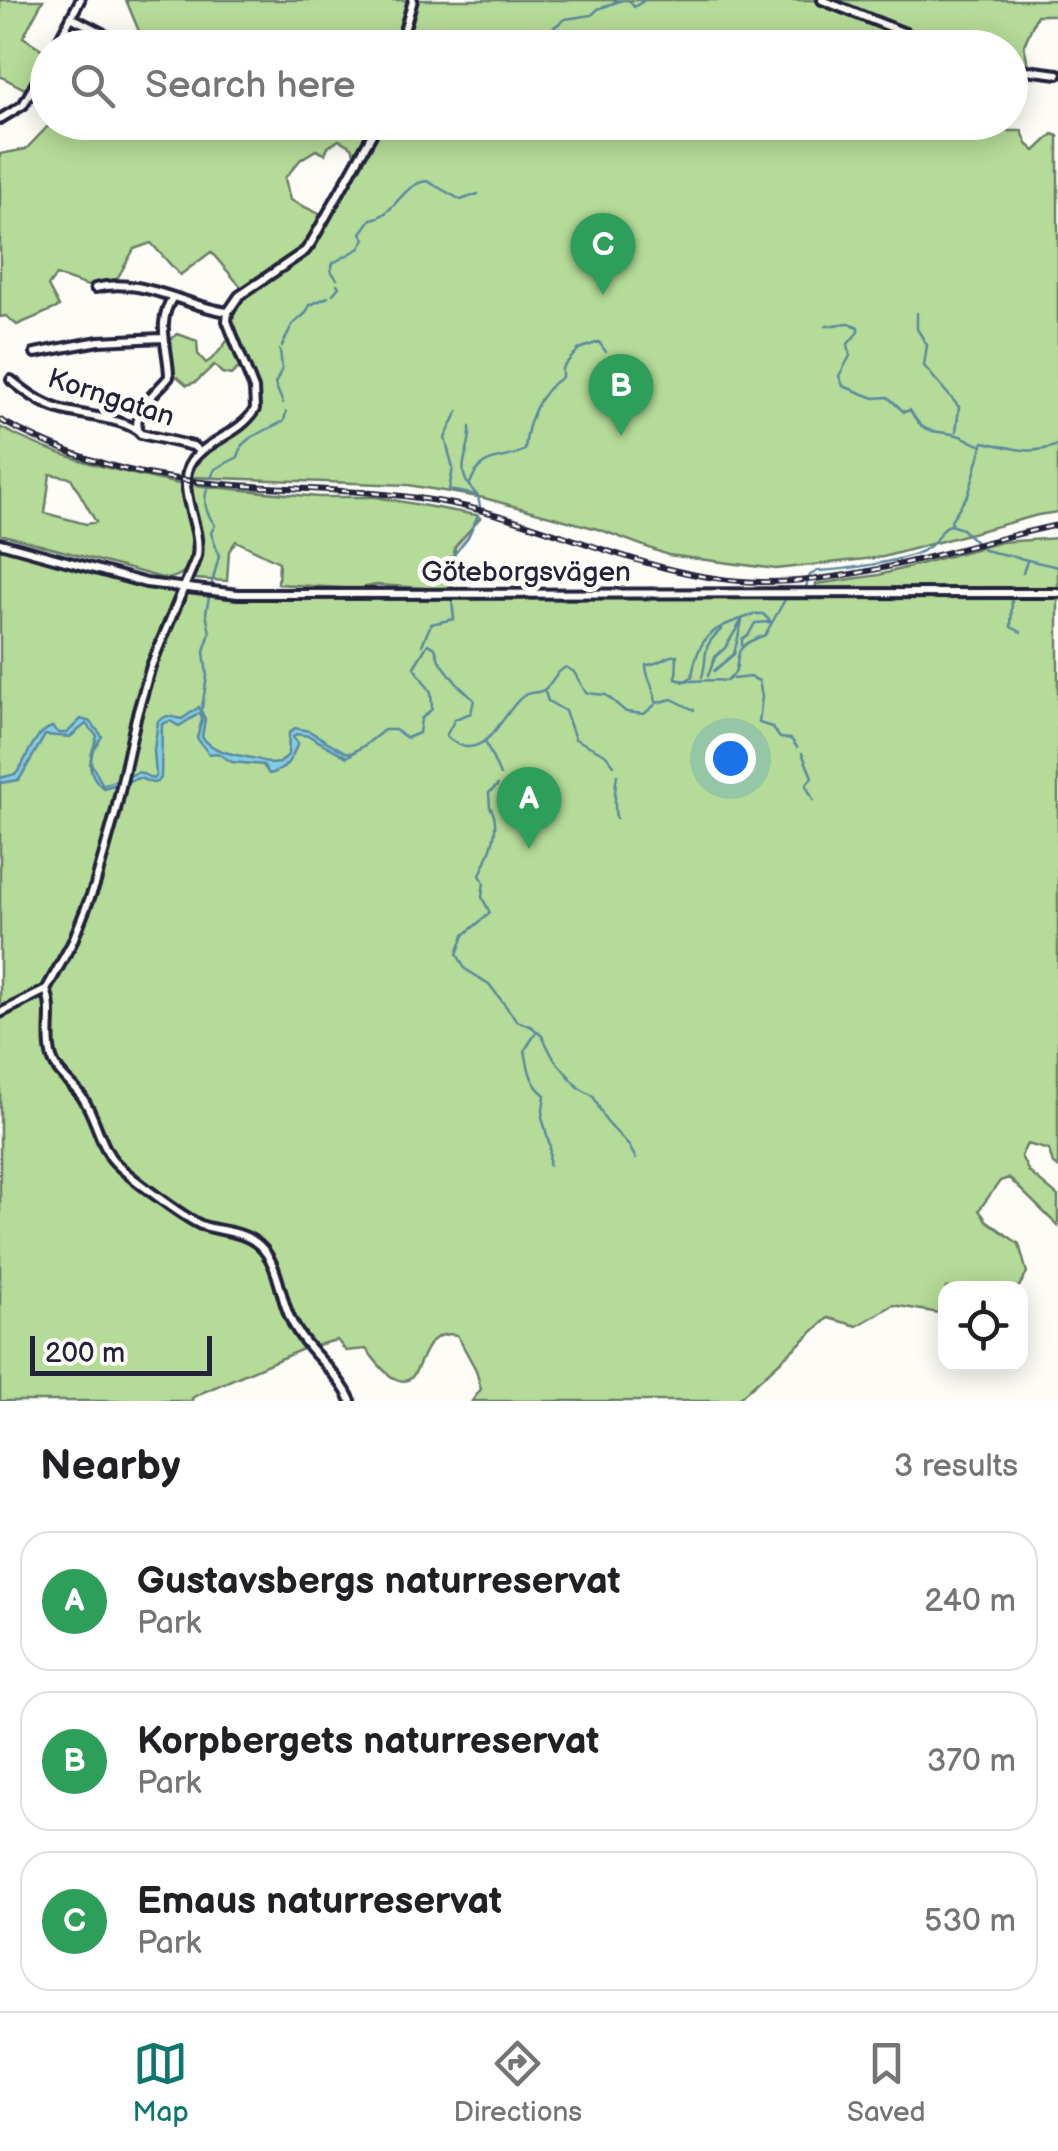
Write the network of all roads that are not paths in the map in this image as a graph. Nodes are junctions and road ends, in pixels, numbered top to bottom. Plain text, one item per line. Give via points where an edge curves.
1 (80, 0) edge
2 (414, 0) edge
3 (822, 0) edge
4 (71, 18) junction
5 (65, 30) edge
6 (94, 30) edge
7 (405, 30) edge
8 (898, 30) edge
9 (1028, 70) edge
10 (1058, 74) edge
11 (30, 93) edge
12 (0, 119) edge
13 (369, 140) edge
14 (94, 288) dead end
15 (173, 298) junction
16 (228, 312) junction
17 (163, 338) junction
18 (35, 353) dead end
19 (11, 380) dead end
20 (137, 428) junction
21 (200, 452) junction
22 (0, 543) edge
23 (184, 590) junction
24 (1058, 594) edge
25 (46, 990) junction
26 (0, 1013) edge
27 (352, 1401) edge

1 - 4 street
2 - 7 street
3 - 8 street
4 - 5 street
4 - 6 street
9 - 10 street
11 - 12 street
13 - 16 street via 306,251 239,296
14 - 15 street via 129,285
15 - 16 street
15 - 17 street via 165,309
16 - 21 street via 256,404 248,420
17 - 18 street
17 - 20 street via 168,377 142,408
19 - 20 street, Korngatan via 56,408
20 - 21 street, Korngatan
21 - 23 street via 190,460 186,480 198,548
22 - 23 street, Göteborgsvägen
23 - 24 street, Göteborgsvägen
23 - 25 street via 151,666 88,904
25 - 26 street
25 - 27 street via 52,1058 84,1098 110,1157 182,1214 260,1246 294,1326

